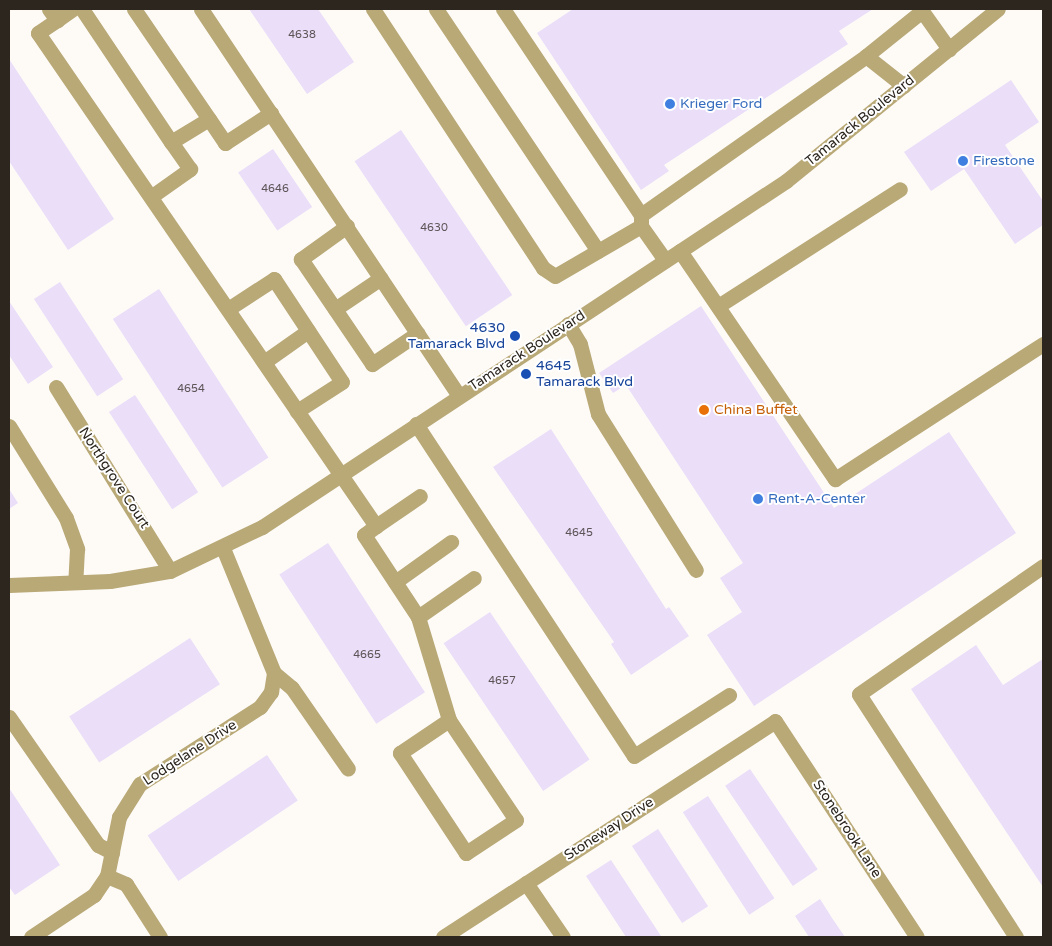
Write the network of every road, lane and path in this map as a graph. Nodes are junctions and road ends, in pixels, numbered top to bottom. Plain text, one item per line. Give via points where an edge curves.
1 (73, 9) edge
2 (82, 9) edge
3 (134, 9) edge
4 (201, 9) edge
5 (373, 9) edge
6 (436, 9) edge
7 (998, 9) edge
8 (505, 10) edge
9 (922, 10) edge
10 (53, 14) edge
11 (949, 48) junction
12 (866, 56) junction
13 (904, 86) junction
14 (271, 113) junction
15 (208, 119) junction
16 (171, 142) junction
17 (900, 189) dead end
18 (152, 196) junction
19 (641, 220) junction
20 (347, 226) junction
21 (598, 251) junction
22 (680, 251) junction
23 (665, 260) junction
24 (381, 278) junction
25 (718, 306) junction
26 (228, 309) junction
27 (335, 309) junction
28 (568, 324) junction
29 (308, 331) junction
30 (418, 333) junction
31 (1043, 344) edge
32 (264, 362) junction
33 (56, 387) dead end
34 (459, 396) junction
35 (297, 411) junction
36 (416, 424) junction
37 (9, 426) edge
38 (340, 474) junction
39 (420, 496) dead end
40 (376, 526) junction
41 (451, 542) dead end
42 (223, 548) junction
43 (1043, 566) edge
44 (696, 570) dead end
45 (170, 571) junction
46 (474, 578) dead end
47 (75, 582) junction
48 (395, 582) junction
49 (9, 586) edge
50 (418, 617) junction
51 (274, 673) junction
52 (729, 695) dead end
53 (9, 717) edge
54 (449, 720) junction
55 (775, 721) joint
56 (348, 769) dead end
57 (112, 852) junction
58 (106, 876) junction
59 (526, 883) junction
60 (31, 937) edge
61 (160, 937) edge
62 (443, 937) edge
63 (563, 937) edge
64 (917, 937) edge
65 (1016, 937) edge

1 - 10 street
2 - 16 street
3 - 15 street
4 - 14 street
5 - 21 street via 543,268 555,276
6 - 21 street
7 - 11 street, Tamarack Boulevard
8 - 19 street
9 - 11 street
9 - 12 street
10 - 18 street via 38,33
11 - 13 street, Tamarack Boulevard
12 - 13 street
12 - 19 street
13 - 22 street, Tamarack Boulevard via 786,181
14 - 15 street via 225,143
14 - 20 street
15 - 16 street
16 - 18 street via 190,169
17 - 25 street
18 - 26 street
19 - 21 street
19 - 23 street
20 - 24 street
20 - 27 street via 301,259
22 - 23 street, Tamarack Boulevard
22 - 25 street
23 - 28 street, Tamarack Boulevard
24 - 27 street
24 - 30 street
25 - 31 street via 835,479
26 - 29 street via 274,279
26 - 32 street
27 - 30 street via 372,364
28 - 34 street, Tamarack Boulevard
28 - 44 street via 580,344 598,414
29 - 32 street
29 - 35 street via 342,382
30 - 34 street
32 - 35 street
33 - 45 street, Northgrove Court via 148,530
34 - 36 street, Tamarack Boulevard
35 - 38 street
36 - 38 street, Tamarack Boulevard
36 - 52 street via 634,756
37 - 47 street via 66,518 77,549
38 - 40 street
38 - 42 street, Tamarack Boulevard
39 - 40 street
40 - 48 street via 364,535
41 - 48 street
42 - 45 street, Tamarack Boulevard
42 - 51 street
43 - 65 street via 859,694
45 - 47 street, Tamarack Boulevard
46 - 50 street
47 - 49 street, Tamarack Boulevard
48 - 50 street
50 - 54 street
51 - 56 street via 292,688
51 - 57 street, Lodgelane Drive via 271,692 260,707 140,784 119,817
53 - 57 street via 98,845
54 - 54 street via 516,820 466,853 400,753
55 - 59 street, Stoneway Drive
55 - 64 street, Stonebrook Lane
57 - 58 street, Lodgelane Drive
58 - 60 street, Lodgelane Drive via 94,895
58 - 61 street via 126,884
59 - 62 street, Stoneway Drive
59 - 63 street

